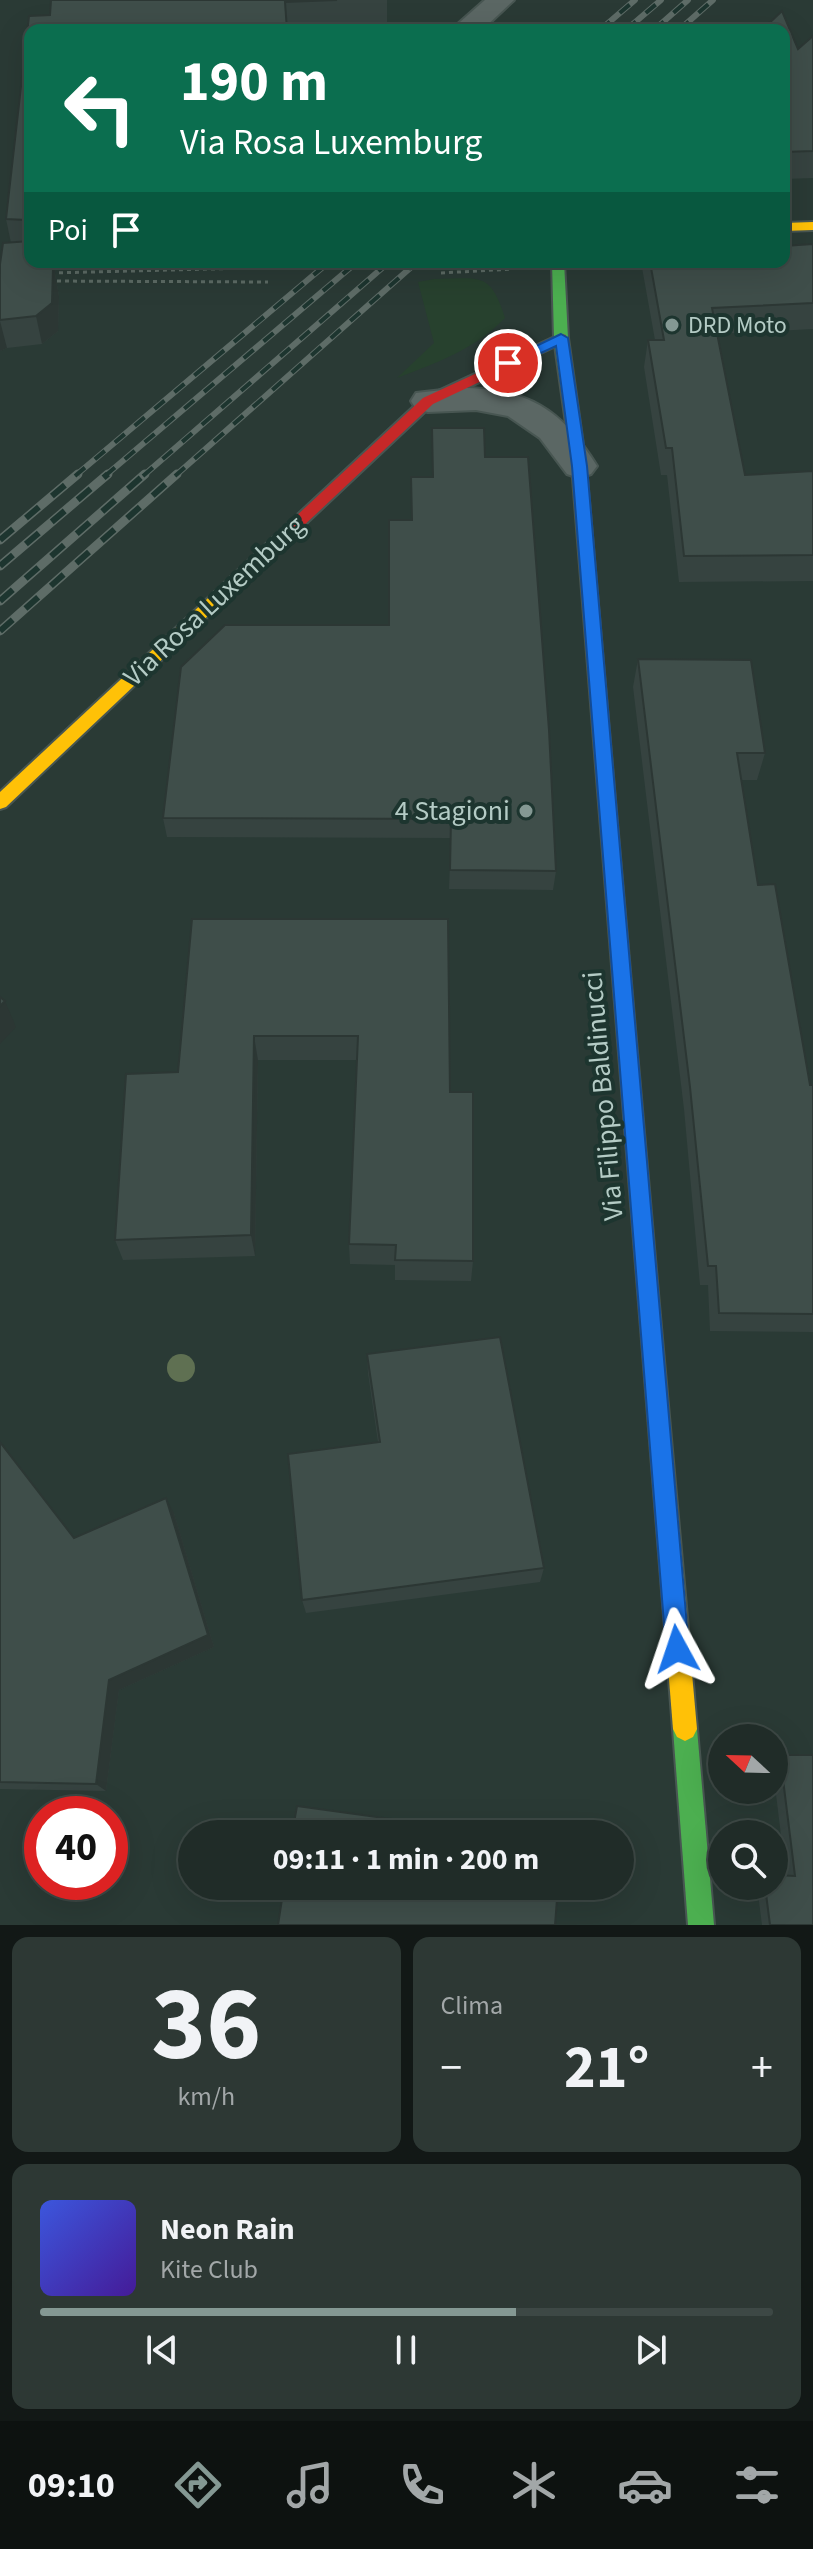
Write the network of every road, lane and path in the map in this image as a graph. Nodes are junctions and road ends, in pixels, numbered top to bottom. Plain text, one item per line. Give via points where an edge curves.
1 (501, 0) edge
2 (472, 24) edge
3 (813, 226) edge
4 (790, 227) edge
5 (248, 268) edge
6 (558, 268) edge
7 (504, 269) dead end
8 (41, 273) edge
9 (441, 273) dead end
10 (37, 281) edge
11 (268, 282) dead end
12 (561, 338) junction
13 (428, 401) junction
14 (579, 466) junction
15 (0, 802) edge
16 (701, 1925) edge

1 - 2 street
3 - 4 street
5 - 8 path
6 - 12 street, Via Filippo Baldinucci
7 - 9 path
10 - 11 path
12 - 13 street, Via Rosa Luxemburg
12 - 14 street, Via Filippo Baldinucci
13 - 14 street via 487,397 520,406 549,426
13 - 15 street, Via Rosa Luxemburg
14 - 16 street, Via Filippo Baldinucci

